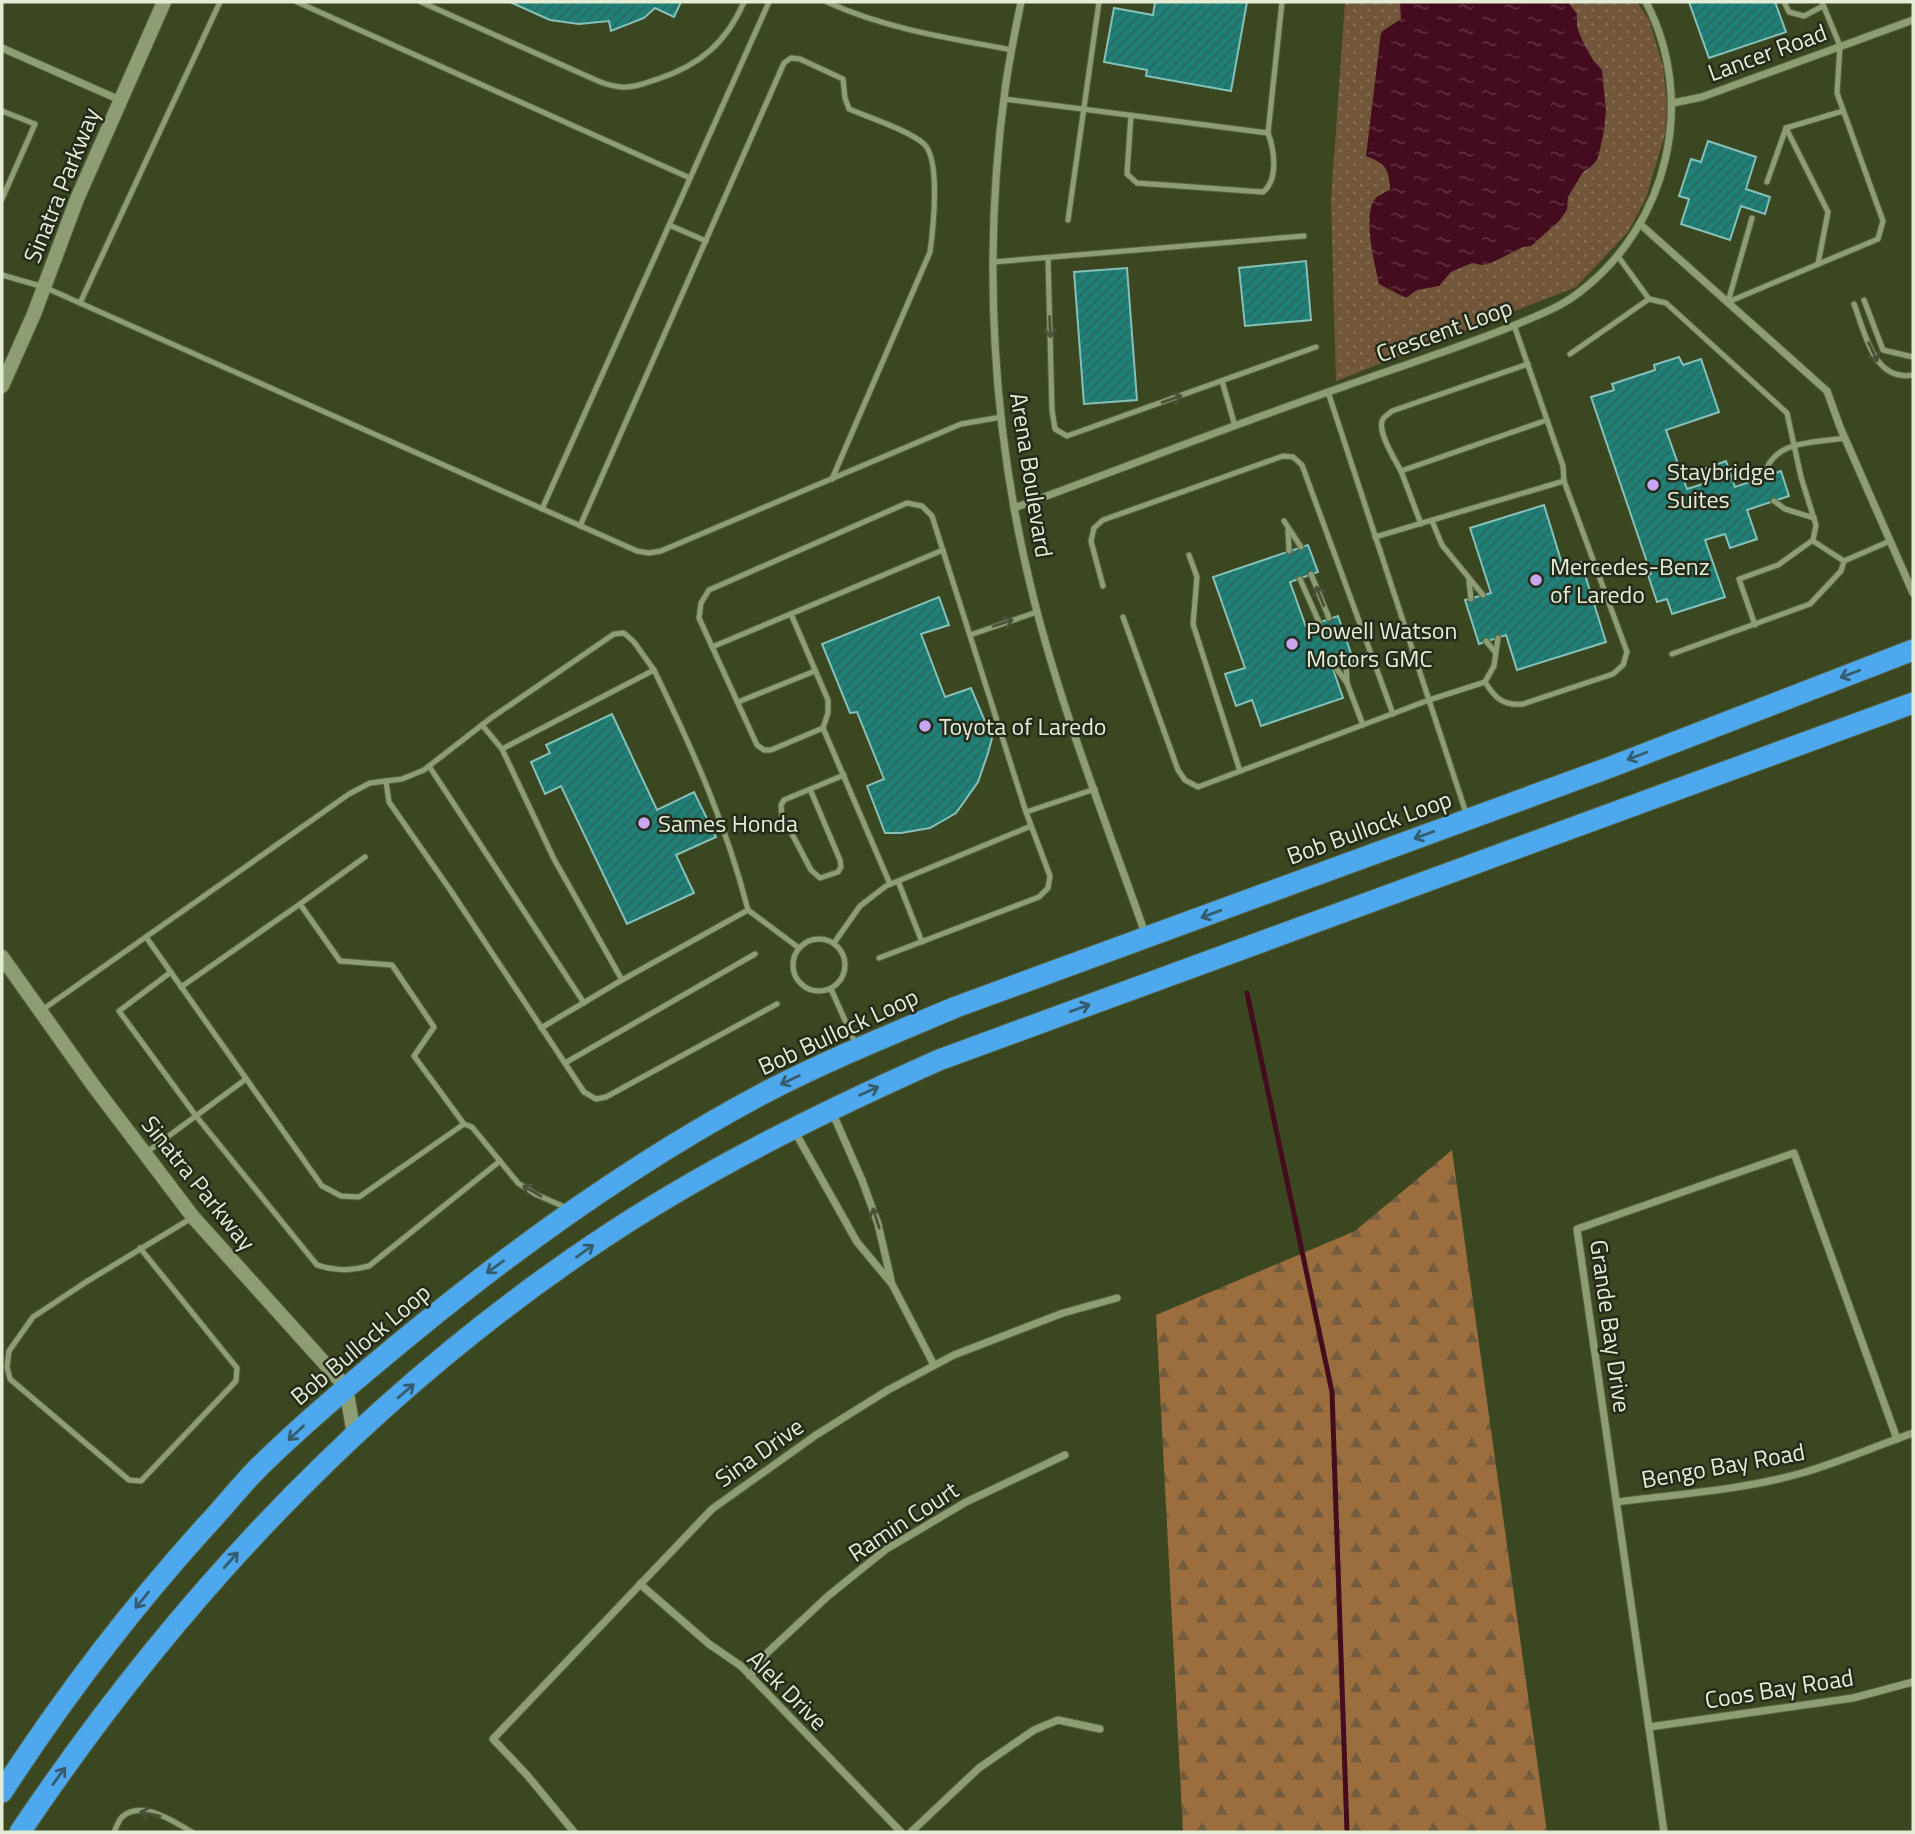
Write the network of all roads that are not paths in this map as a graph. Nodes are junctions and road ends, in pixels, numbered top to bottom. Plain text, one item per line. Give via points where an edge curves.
1 (164, 2) edge
2 (220, 2) edge
3 (297, 2) edge
4 (421, 2) edge
5 (744, 2) edge
6 (769, 2) edge
7 (827, 2) edge
8 (1021, 2) edge
9 (1099, 2) edge
10 (1282, 2) edge
11 (1646, 2) edge
12 (1784, 2) edge
13 (1823, 4) edge
14 (1913, 20) edge
15 (1840, 46) junction
16 (2, 48) edge
17 (1012, 50) junction
18 (1004, 99) junction
19 (120, 100) junction
20 (1673, 103) junction
21 (1082, 109) junction
22 (2, 111) edge
23 (1843, 111) junction
24 (1131, 115) junction
25 (1786, 128) junction
26 (1268, 133) junction
27 (690, 178) junction
28 (1767, 182) dead end
29 (2, 199) edge
30 (1752, 218) dead end
31 (1068, 220) dead end
32 (1640, 224) junction
33 (669, 225) junction
34 (1304, 236) dead end
35 (706, 241) junction
36 (1617, 255) junction
37 (1048, 259) junction
38 (993, 262) junction
39 (1818, 265) junction
40 (2, 275) edge
41 (44, 287) junction
42 (1649, 299) junction
43 (1864, 300) dead end
44 (1728, 302) junction
45 (80, 303) junction
46 (1854, 304) dead end
47 (1514, 325) junction
48 (1316, 346) dead end
49 (1570, 354) dead end
50 (1913, 357) edge
51 (1528, 364) junction
52 (1913, 375) edge
53 (1222, 382) junction
54 (2, 386) edge
55 (1328, 392) junction
56 (1002, 417) junction
57 (1547, 420) junction
58 (1235, 426) junction
59 (1845, 438) junction
60 (1792, 445) junction
61 (1401, 471) junction
62 (1764, 477) dead end
63 (832, 479) junction
64 (1564, 481) junction
65 (1774, 501) dead end
66 (1014, 508) junction
67 (542, 509) junction
68 (1814, 518) junction
69 (1432, 521) junction
70 (1284, 522) dead end
71 (1421, 524) junction
72 (580, 526) junction
73 (1288, 531) junction
74 (1376, 537) junction
75 (1812, 541) junction
76 (1890, 541) junction
77 (1301, 547) dead end
78 (943, 550) junction
79 (1289, 551) dead end
80 (1189, 555) dead end
81 (1844, 561) junction
82 (1311, 574) dead end
83 (1300, 579) dead end
84 (1468, 579) junction
85 (1103, 586) dead end
86 (1913, 593) edge
87 (1483, 595) dead end
88 (1471, 599) dead end
89 (1037, 612) junction
90 (791, 614) junction
91 (1123, 617) dead end
92 (1329, 618) dead end
93 (1319, 622) dead end
94 (1755, 625) junction
95 (970, 635) junction
96 (1498, 638) dead end
97 (1486, 641) dead end
98 (712, 648) junction
99 (1913, 650) edge
100 (1495, 652) junction
101 (1672, 654) dead end
102 (1346, 664) dead end
103 (1336, 668) dead end
104 (654, 670) junction
105 (815, 671) junction
106 (1485, 682) junction
107 (1347, 683) junction
108 (1429, 700) junction
109 (738, 702) junction
110 (1913, 703) edge
111 (1393, 714) junction
112 (482, 725) junction
113 (1363, 725) junction
114 (823, 728) junction
115 (502, 749) junction
116 (429, 766) junction
117 (1240, 771) junction
118 (844, 775) junction
119 (386, 781) junction
120 (810, 789) junction
121 (1094, 789) junction
122 (1026, 812) junction
123 (1468, 819) junction
124 (1031, 826) junction
125 (365, 857) dead end
126 (898, 881) junction
127 (890, 884) junction
128 (300, 904) junction
129 (748, 910) junction
130 (146, 937) junction
131 (1146, 937) junction
132 (922, 942) junction
133 (834, 943) junction
134 (799, 948) junction
135 (755, 954) dead end
136 (2, 957) edge
137 (879, 958) dead end
138 (171, 972) junction
139 (622, 980) junction
140 (181, 987) junction
141 (831, 989) junction
142 (584, 1003) junction
143 (777, 1004) dead end
144 (40, 1012) junction
145 (541, 1027) junction
146 (858, 1048) junction
147 (565, 1063) junction
148 (246, 1079) junction
149 (831, 1108) junction
150 (196, 1116) junction
151 (464, 1124) junction
152 (793, 1129) junction
153 (145, 1154) junction
154 (500, 1161) junction
155 (572, 1210) junction
156 (193, 1217) junction
157 (140, 1248) junction
158 (892, 1284) junction
159 (1117, 1298) dead end
160 (934, 1365) junction
161 (346, 1387) junction
162 (1913, 1433) edge
163 (354, 1435) junction
164 (1897, 1439) junction
165 (1065, 1455) dead end
166 (1616, 1502) junction
167 (640, 1584) junction
168 (750, 1676) junction
169 (1913, 1682) edge
170 (1649, 1727) junction
171 (1100, 1729) dead end
172 (2, 1792) edge
173 (20, 1832) edge
174 (114, 1832) edge
175 (192, 1832) edge
176 (574, 1832) edge
177 (901, 1832) edge
178 (911, 1832) edge
179 (1664, 1832) edge

1 - 19 street, Sinatra Parkway
2 - 45 lane
3 - 27 lane
4 - 5 lane via 610,86 633,87 683,69 720,43
6 - 27 lane
7 - 17 lane via 900,29
8 - 17 street, Arena Boulevard
9 - 21 lane
10 - 26 lane
11 - 20 street, Crescent Loop via 1668,63
12 - 13 lane via 1789,12 1804,16
13 - 15 lane
14 - 15 street, Lancer Road
15 - 20 street, Lancer Road
15 - 23 lane via 1837,93
16 - 19 street
17 - 18 street, Arena Boulevard
18 - 21 lane
18 - 38 street, Arena Boulevard
19 - 41 street, Sinatra Parkway
20 - 32 street, Crescent Loop via 1662,170
21 - 24 lane
21 - 31 lane
22 - 29 lane via 35,124
23 - 25 lane
23 - 39 lane via 1883,221 1878,239
24 - 26 lane
24 - 26 lane via 1126,164 1136,183 1263,192 1272,180 1274,147
25 - 28 lane
25 - 39 lane via 1828,212
27 - 33 lane
30 - 44 lane
32 - 36 street, Crescent Loop
32 - 44 street
33 - 35 lane
33 - 67 lane
34 - 37 lane
35 - 63 lane via 784,63 791,58 843,79 849,109 925,145 933,163 930,252
35 - 72 lane
36 - 42 lane
36 - 47 street, Crescent Loop via 1580,292
37 - 38 lane
37 -> 53 lane via 1055,429 1067,436
38 - 56 street, Arena Boulevard
39 - 44 lane
40 - 41 lane
41 - 45 lane
41 - 54 street, Sinatra Parkway
42 - 49 lane
42 - 60 lane via 1666,303 1787,413
43 - 50 lane via 1883,351
44 - 59 street via 1827,390
45 - 67 lane
46 -> 52 lane via 1875,359 1884,370
47 - 51 lane
47 - 55 street, Crescent Loop
48 - 53 lane
51 - 57 lane
51 - 61 lane via 1383,418 1388,447
53 - 58 lane
55 - 58 street, Crescent Loop
55 - 74 lane
56 - 63 lane via 961,424
56 - 66 street, Arena Boulevard
57 - 61 lane
57 - 64 lane
58 - 66 street, Crescent Loop
59 - 60 lane
59 - 76 street
60 - 62 lane via 1774,455
60 - 68 lane
61 - 71 lane
63 - 72 lane via 661,551 637,551
64 - 69 lane
64 - 106 lane via 1627,652 1623,665 1613,674 1523,704 1496,699
65 - 68 lane
66 - 89 street, Arena Boulevard
67 - 72 lane
68 - 75 lane
69 - 71 lane
69 - 84 lane via 1441,545
70 - 73 lane
71 - 74 lane
73 - 77 lane
73 - 79 lane
74 - 108 lane
75 - 81 lane
75 - 94 lane via 1778,565 1739,579
76 - 81 lane
76 - 86 street
78 - 90 lane
78 - 95 lane
78 - 98 lane via 932,516 922,506 907,503 709,590 699,618
80 - 117 lane via 1197,577 1193,624
81 - 94 lane via 1841,571 1810,604
92 -> 82 lane
83 - 93 lane
84 - 87 lane
84 - 88 lane
85 - 111 lane via 1091,541 1094,528 1103,520 1283,456 1293,457 1302,465
95 -> 89 lane
89 - 121 street, Arena Boulevard
90 - 98 lane
90 - 105 lane
91 - 117 lane via 1185,780 1198,787
94 - 101 lane
95 - 122 lane
96 - 100 lane
97 - 100 lane
98 - 109 lane
99 -> 123 highway, Bob Bullock Loop
100 - 106 lane
102 - 107 lane
103 - 107 lane
104 - 112 lane via 634,642 624,633 614,634
104 - 115 lane
104 - 129 lane via 697,758 736,863
105 - 109 lane
105 - 114 lane via 828,700
106 - 108 lane
107 - 113 lane
108 - 111 lane
108 - 123 lane
109 - 114 lane via 757,745 764,750
149 -> 110 highway via 952,1055
111 - 113 lane
112 - 115 lane
112 - 116 lane
113 - 117 lane
114 - 118 lane
115 - 139 lane via 554,859
116 - 119 lane
116 - 142 lane
118 - 120 lane
118 - 127 lane
119 - 130 lane via 349,794
119 - 145 lane via 389,802
120 - 120 lane via 784,800 782,815 811,870 820,878 841,867
121 - 122 lane
121 - 131 street, Arena Boulevard
122 - 124 lane
123 -> 131 highway, Bob Bullock Loop
124 - 126 lane
124 - 132 lane via 1050,876 1048,888 1039,897
125 - 128 lane
126 - 127 lane
126 - 132 lane
127 - 133 lane via 860,906
128 - 140 lane
128 - 151 lane via 341,961 391,965 434,1027 414,1056
129 - 134 lane
129 - 139 lane
130 - 138 lane
130 - 144 lane
131 - 146 highway, Bob Bullock Loop
132 - 137 lane
133 - 134 lane via 813,939
133 - 141 lane via 843,953 845,970
134 - 141 lane via 793,967 800,983 814,991
135 - 147 lane
136 - 144 street, Sinatra Parkway
138 - 140 lane
138 - 150 lane via 119,1011
139 - 142 lane
140 - 148 lane
141 - 146 lane
142 - 145 lane
143 - 147 lane via 606,1097 596,1099 584,1092
144 - 153 street, Sinatra Parkway
145 - 147 lane
146 -> 155 highway, Bob Bullock Loop via 754,1099
148 - 150 lane
148 - 151 lane via 321,1186 341,1196 359,1197
149 - 152 highway
158 -> 149 street via 878,1224
150 - 153 lane
150 - 154 lane via 317,1265 331,1269 351,1271 369,1266
151 - 154 lane via 472,1127
152 - 158 street via 857,1242
163 -> 152 highway via 485,1323 594,1244 727,1163
153 - 156 street, Sinatra Parkway
155 -> 154 lane via 526,1188
155 -> 161 highway, Bob Bullock Loop via 469,1286
156 - 157 lane
156 - 161 street, Sinatra Parkway
157 - 157 lane via 33,1317 9,1352 7,1367 10,1378 60,1421 129,1479 141,1480 236,1381 237,1367
158 - 160 street
159 - 160 street, Sina Drive via 1063,1313
160 - 167 street, Sina Drive via 816,1435 712,1509
161 - 163 street
161 -> 172 highway, Bob Bullock Loop via 259,1468 166,1571 47,1723
162 - 164 street, Bengo Bay Road
173 -> 163 highway via 120,1690 183,1614 288,1499
164 - 166 street, Bengo Bay Road via 1800,1474 1732,1488
164 - 166 street, Grande Bay Drive via 1794,1153 1577,1229
165 - 168 street, Ramin Court via 966,1502 885,1550 828,1596 767,1653
166 - 170 street, Grande Bay Drive
167 - 168 street, Alek Drive
167 - 176 street, Sina Drive via 493,1739
168 - 177 street, Alek Drive
169 - 170 street, Coos Bay Road via 1853,1698
170 - 179 street, Grande Bay Drive
171 - 178 street via 1058,1720 1034,1730 979,1768
175 -> 174 lane via 149,1811 122,1817

